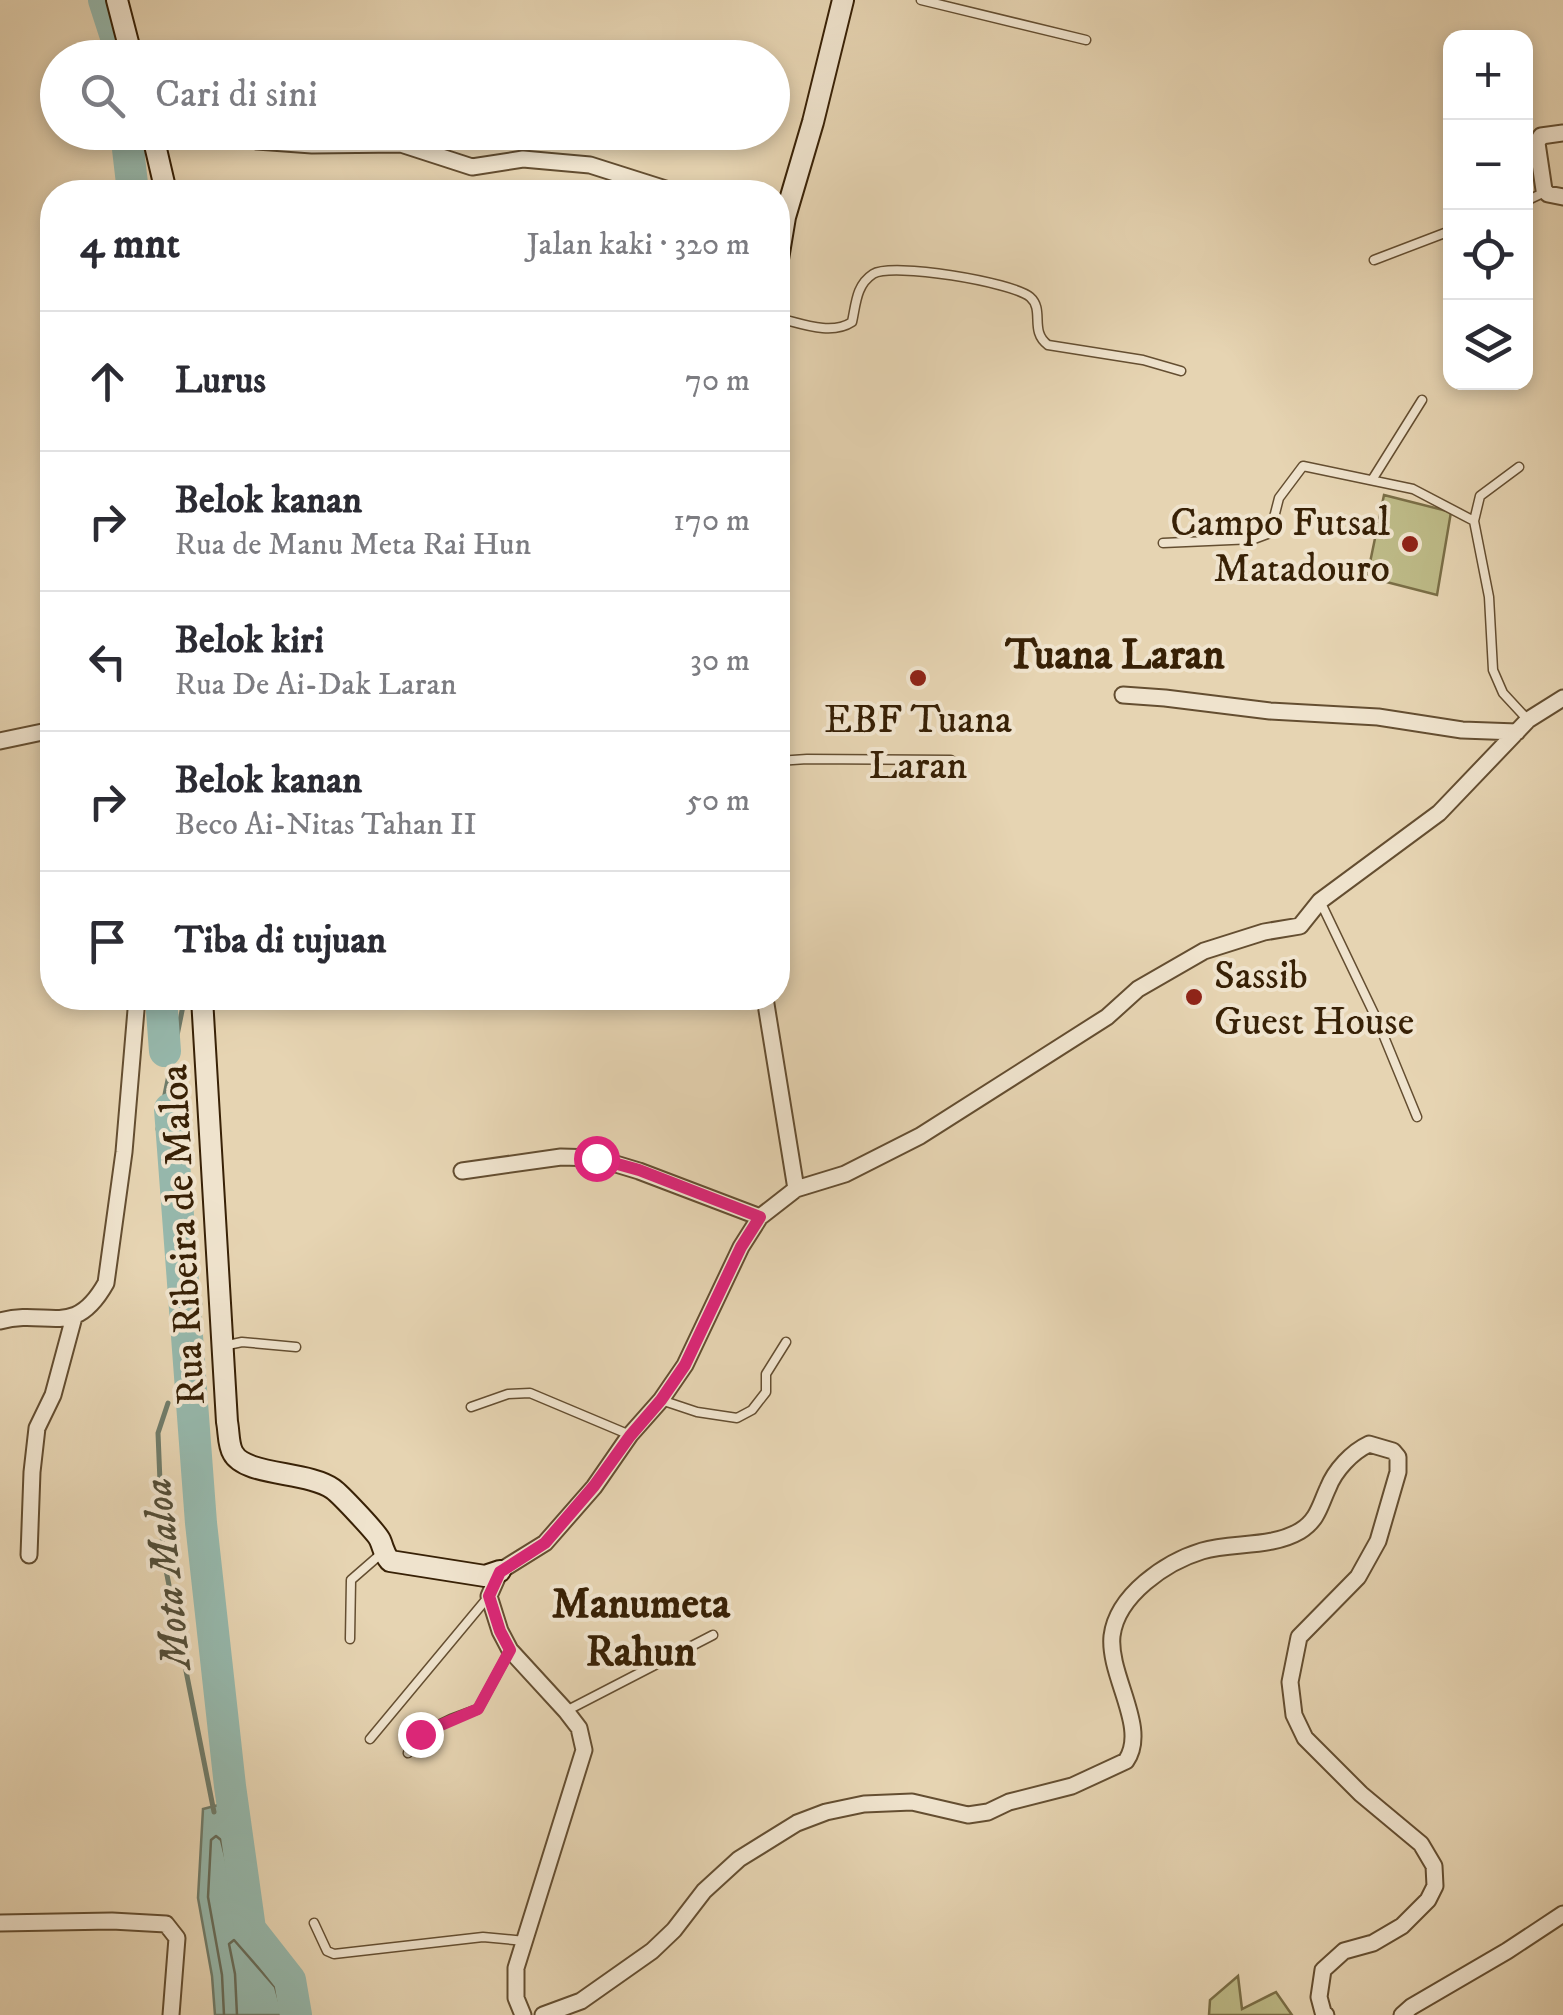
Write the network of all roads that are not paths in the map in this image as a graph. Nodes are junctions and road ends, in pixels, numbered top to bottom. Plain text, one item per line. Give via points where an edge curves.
1 (117, 0) edge
2 (843, 0) edge
3 (921, 0) edge
4 (127, 40) edge
5 (1086, 40) dead end
6 (1563, 134) edge
7 (156, 150) edge
8 (420, 150) edge
9 (163, 180) edge
10 (637, 180) edge
11 (790, 190) edge
12 (1545, 192) junction
13 (1563, 197) edge
14 (1533, 198) edge
15 (1443, 234) edge
16 (1374, 260) dead end
17 (790, 321) edge
18 (1181, 371) dead end
19 (1422, 400) dead end
20 (1518, 467) dead end
21 (1372, 480) junction
22 (1474, 521) junction
23 (1163, 543) dead end
24 (1123, 695) dead end
25 (1563, 698) edge
26 (1523, 726) junction
27 (40, 733) edge
28 (0, 741) edge
29 (790, 760) edge
30 (951, 760) dead end
31 (1320, 901) junction
32 (135, 1010) edge
33 (203, 1010) edge
34 (766, 1010) edge
35 (1418, 1116) dead end
36 (462, 1170) dead end
37 (796, 1190) junction
38 (760, 1217) junction
39 (74, 1317) junction
40 (0, 1321) edge
41 (786, 1342) dead end
42 (223, 1346) junction
43 (296, 1348) dead end
44 (661, 1400) junction
45 (471, 1407) dead end
46 (630, 1436) junction
47 (382, 1552) junction
48 (29, 1556) dead end
49 (500, 1572) junction
50 (489, 1596) junction
51 (713, 1635) dead end
52 (350, 1639) dead end
53 (510, 1650) junction
54 (566, 1711) junction
55 (370, 1739) dead end
56 (408, 1754) dead end
57 (1563, 1914) edge
58 (0, 1923) edge
59 (314, 1923) dead end
60 (525, 1940) junction
61 (171, 2015) edge
62 (523, 2015) edge
63 (543, 2015) edge
64 (1326, 2015) edge
65 (1402, 2015) edge

1 - 4 street
2 - 11 street
3 - 5 lane
6 - 12 street via 1537,142
7 - 9 street
8 - 10 street via 472,167 523,158 590,165
12 - 13 street
12 - 14 lane
15 - 16 lane
17 - 18 lane via 843,328 852,322 859,289 876,272 973,278 1031,298 1037,331 1048,345
19 - 21 lane
20 - 22 lane via 1480,496
21 - 22 lane via 1413,489
21 - 23 lane via 1303,466 1279,498 1270,533
22 - 26 lane via 1492,670
24 - 26 street via 1462,730
25 - 26 street
26 - 31 street via 1439,812
27 - 28 street
29 - 30 lane
31 - 35 lane
31 - 37 street via 1300,926 1204,951 1138,989 1107,1017 920,1136
32 - 39 street via 106,1283
33 - 42 street, Rua Ribeira de Maloa
34 - 37 street
36 - 38 street via 596,1158
37 - 38 street
38 - 44 street
39 - 40 street
39 - 48 street via 37,1428
41 - 44 lane via 766,1374 766,1392 737,1418
42 - 43 lane
42 - 47 street, Rua Ribeira de Maloa via 232,1452 254,1468 333,1489 380,1540
44 - 46 street
45 - 46 lane via 530,1393
46 - 49 street via 545,1543
47 - 49 street via 400,1564 485,1576
47 - 52 lane via 350,1580
49 - 50 street
50 - 53 street
50 - 55 lane
51 - 54 lane
53 - 54 street
53 - 56 lane via 478,1709 420,1734
54 - 60 street via 584,1750
57 - 65 street
58 - 61 street via 166,1924 177,1938
59 - 60 lane via 334,1954 482,1937
60 - 62 street via 516,1968
63 - 64 street via 581,2002 652,1951 739,1858 796,1822 864,1804 912,1802 968,1815 988,1812 1126,1761 1133,1726 1112,1634 1120,1610 1150,1576 1202,1551 1298,1532 1314,1520 1331,1481 1355,1451 1369,1444 1398,1457 1386,1516 1358,1578 1299,1637 1290,1682 1294,1715 1305,1738 1421,1844 1434,1866 1435,1886 1402,1926 1344,1951 1323,1970 1319,1997

